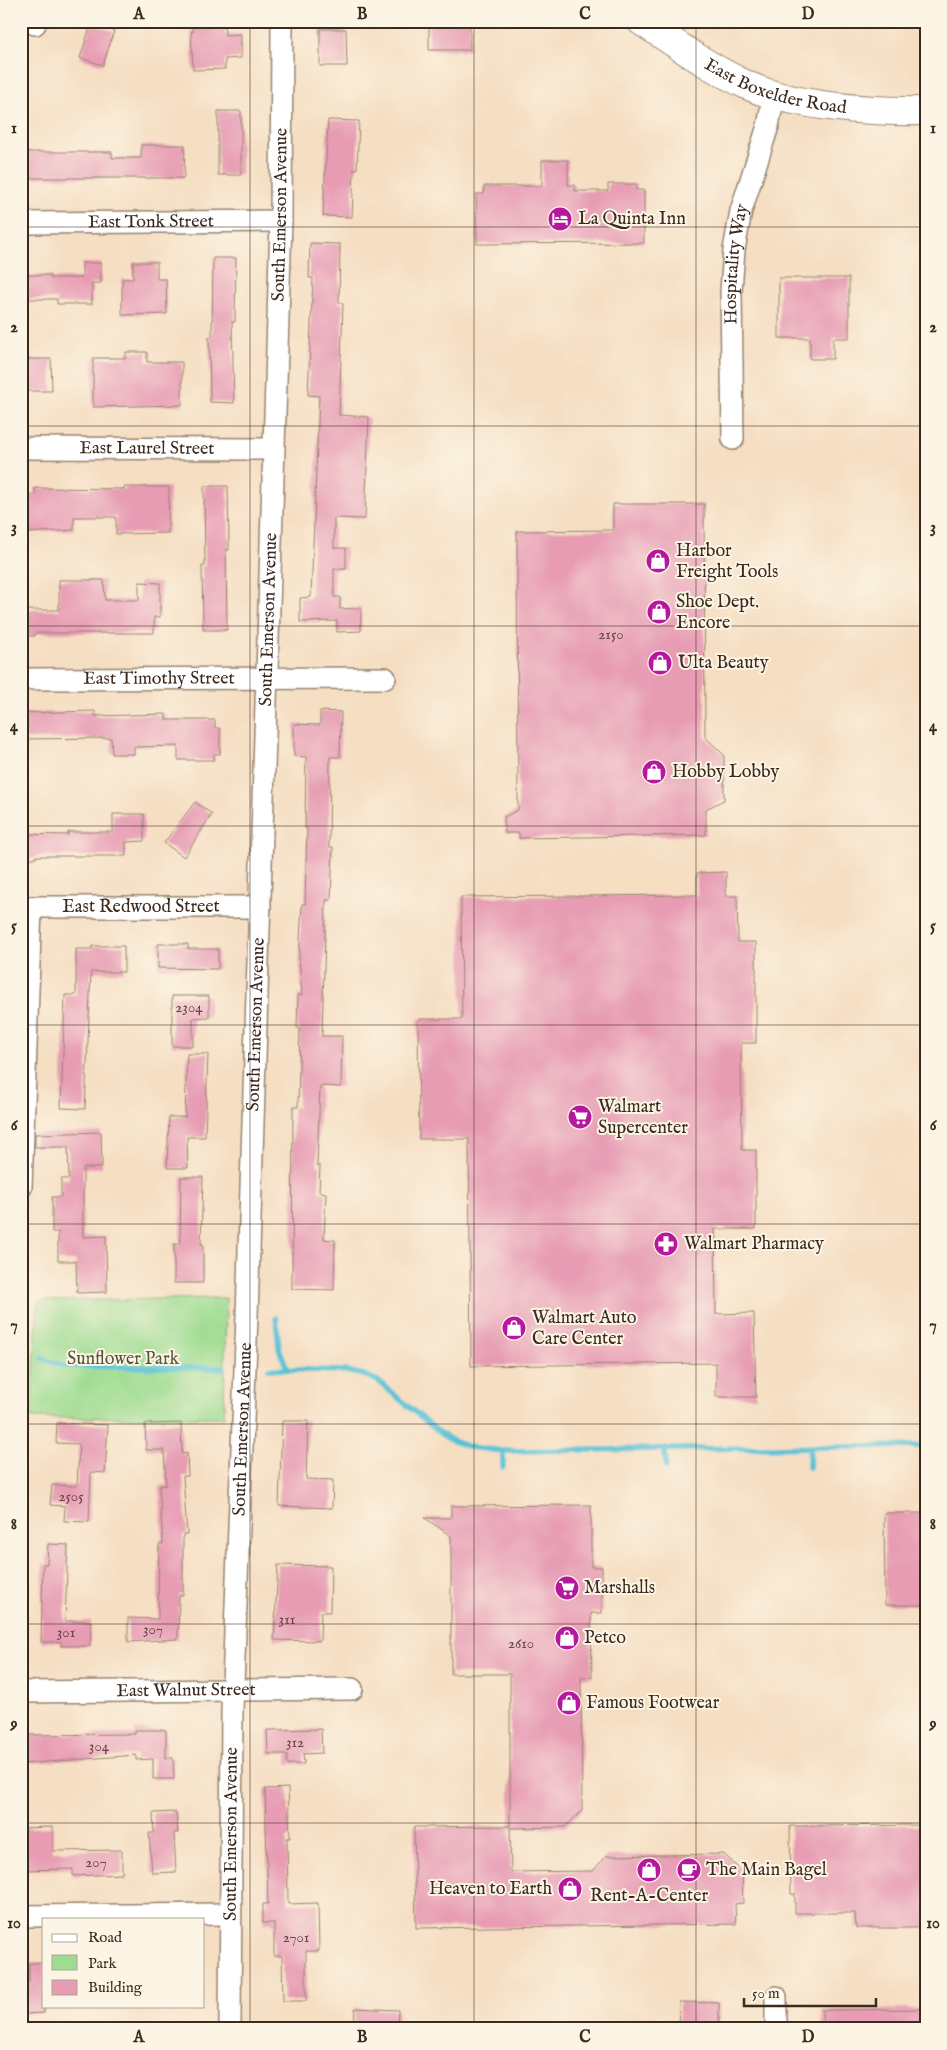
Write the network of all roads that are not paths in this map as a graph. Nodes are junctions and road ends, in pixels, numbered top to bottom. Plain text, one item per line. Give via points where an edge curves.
1 (282, 21) edge
2 (640, 21) edge
3 (774, 95) junction
4 (926, 111) edge
5 (281, 221) junction
6 (21, 223) edge
7 (733, 439) dead end
8 (21, 448) edge
9 (273, 449) junction
10 (266, 678) junction
11 (385, 678) dead end
12 (21, 679) edge
13 (26, 907) edge
14 (260, 907) junction
15 (21, 1187) edge
16 (352, 1689) dead end
17 (232, 1690) junction
18 (21, 1692) edge
19 (230, 1914) junction
20 (21, 1916) edge
21 (776, 1997) dead end
22 (230, 2029) edge
23 (776, 2029) edge

1 - 5 street, South Emerson Avenue
2 - 3 main road, East Boxelder Road via 706,63 749,86
3 - 4 main road, East Boxelder Road via 854,108
3 - 7 street, Hospitality Way via 768,126 741,211 734,250 731,291
5 - 6 street, East Tonk Street
5 - 9 street, South Emerson Avenue
8 - 9 street, East Laurel Street
9 - 10 street, South Emerson Avenue
10 - 11 street, East Timothy Street
10 - 12 street, East Timothy Street
10 - 14 street, South Emerson Avenue
13 - 14 street, East Redwood Street
13 - 15 street
14 - 17 street, South Emerson Avenue
16 - 17 street, East Walnut Street
17 - 18 street, East Walnut Street
17 - 19 street, South Emerson Avenue
19 - 20 street
19 - 22 street, South Emerson Avenue
21 - 23 street

